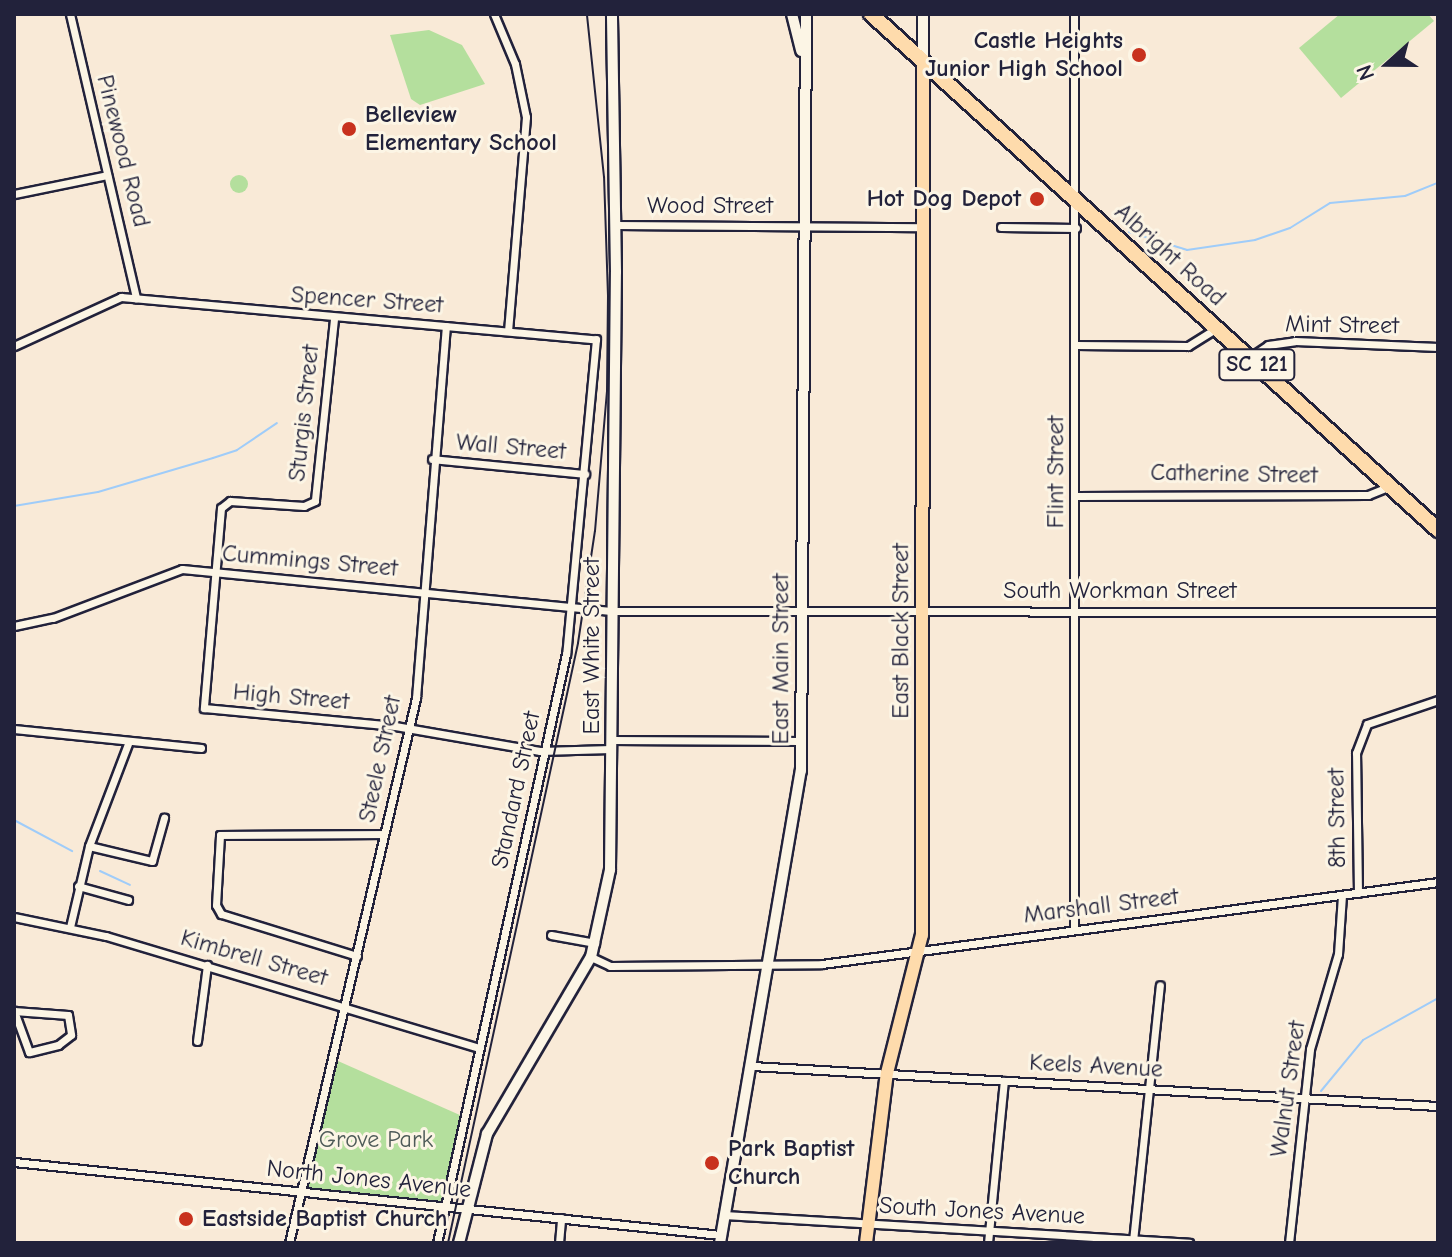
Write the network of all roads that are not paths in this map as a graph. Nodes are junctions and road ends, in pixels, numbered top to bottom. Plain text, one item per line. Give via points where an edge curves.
1 (70, 14) edge
2 (494, 14) edge
3 (612, 14) edge
4 (792, 14) edge
5 (806, 14) edge
6 (871, 14) edge
7 (923, 14) edge
8 (1074, 14) edge
9 (923, 60) junction
10 (804, 68) junction
11 (107, 175) junction
12 (14, 194) edge
13 (1075, 199) junction
14 (616, 225) junction
15 (804, 226) junction
16 (923, 227) junction
17 (1001, 227) dead end
18 (1076, 228) junction
19 (136, 298) junction
20 (334, 319) junction
21 (446, 326) junction
22 (1217, 328) junction
23 (508, 330) junction
24 (596, 339) joint
25 (1076, 345) junction
26 (14, 346) edge
27 (1438, 347) edge
28 (1249, 358) junction
29 (432, 459) junction
30 (585, 474) junction
31 (1390, 486) junction
32 (1075, 496) junction
33 (1438, 530) edge
34 (216, 573) junction
35 (421, 591) junction
36 (572, 606) junction
37 (802, 608) junction
38 (924, 609) junction
39 (1075, 610) junction
40 (611, 611) junction
41 (1438, 612) edge
42 (14, 626) edge
43 (1438, 700) edge
44 (204, 708) joint
45 (14, 729) edge
46 (410, 730) junction
47 (129, 741) junction
48 (801, 741) junction
49 (611, 745) junction
50 (201, 748) dead end
51 (546, 751) junction
52 (164, 818) dead end
53 (384, 834) junction
54 (89, 846) junction
55 (1438, 882) edge
56 (78, 886) junction
57 (1358, 893) junction
58 (1342, 895) junction
59 (128, 900) dead end
60 (14, 917) edge
61 (70, 927) junction
62 (1074, 929) junction
63 (551, 935) dead end
64 (595, 943) junction
65 (921, 950) junction
66 (357, 956) junction
67 (591, 957) junction
68 (207, 965) junction
69 (770, 968) junction
70 (1160, 985) dead end
71 (346, 1006) junction
72 (14, 1011) edge
73 (197, 1041) dead end
74 (480, 1048) junction
75 (752, 1066) junction
76 (887, 1073) junction
77 (1004, 1081) junction
78 (1151, 1089) junction
79 (1304, 1098) junction
80 (1438, 1106) edge
81 (14, 1162) edge
82 (300, 1193) junction
83 (445, 1208) junction
84 (466, 1209) junction
85 (724, 1215) junction
86 (561, 1218) junction
87 (869, 1224) junction
88 (989, 1231) junction
89 (720, 1239) edge
90 (1133, 1241) edge
91 (289, 1243) edge
92 (437, 1243) edge
93 (459, 1243) edge
94 (559, 1243) edge
95 (866, 1243) edge
96 (988, 1243) edge
97 (1189, 1243) edge
98 (1289, 1243) edge

1 - 11 street, Pinewood Road
2 - 23 street via 515,64 526,117
3 - 14 street, East White Street
4 - 10 street, East Main Street
5 - 10 street, East Main Street
6 - 9 highway, Albright Road
7 - 9 street, East Black Street
8 - 13 street, Flint Street
9 - 13 highway, Albright Road / SC 121
9 - 16 main road, East Black Street
10 - 15 street, East Main Street
11 - 12 street
11 - 19 street, Pinewood Road
13 - 18 street, Flint Street
13 - 22 highway, Albright Road / SC 121
14 - 15 street, Wood Street
14 - 40 street, East White Street
15 - 16 street, Wood Street
15 - 37 street, East Main Street
16 - 38 main road, East Black Street
17 - 18 street
18 - 25 street, Flint Street
19 - 20 street, Spencer Street
19 - 26 street, Spencer Street via 121,297 95,307
20 - 21 street, Spencer Street
20 - 34 street, Sturgis Street via 315,501 304,506 224,504
21 - 23 street, Spencer Street
21 - 29 street, Steele Street
22 - 25 street via 1188,346
22 - 28 highway, Albright Road / SC 121
23 - 24 street, Spencer Street
24 - 30 street, Standard Street
25 - 32 street, Flint Street
27 - 28 street, Mint Street via 1295,341 1268,345
28 - 31 highway, Albright Road / SC 121
29 - 30 street, Wall Street
29 - 35 street, Steele Street
30 - 36 street, Standard Street
31 - 32 street, Catherine Street via 1368,495
31 - 33 highway, Albright Road / SC 121
32 - 39 street, Flint Street
34 - 35 street, Cummings Street
34 - 42 street, Cummings Street via 182,569 53,618
34 - 44 street, Sturgis Street
35 - 36 street, Cummings Street
35 - 46 street, Steele Street
36 - 40 street, Cummings Street
36 - 51 street, Standard Street
37 - 38 street, South Workman Street
37 - 40 street, Cummings Street
37 - 48 street, East Main Street
38 - 39 street, South Workman Street
38 - 65 main road, East Black Street
39 - 41 street, South Workman Street
39 - 62 street, Flint Street
40 - 49 street, East White Street
43 - 57 street, 8th Street via 1387,713 1367,724 1356,753
44 - 46 street, High Street
45 - 47 street
46 - 51 street, High Street
46 - 53 street, Steele Street
47 - 50 street
47 - 54 street
48 - 49 street, High Street
48 - 69 street, East Main Street via 799,795
49 - 51 street, High Street
49 - 64 street, East White Street via 611,856
51 - 74 street, Standard Street
52 - 54 street via 152,861
53 - 66 street, Steele Street
53 - 66 street via 220,835 216,905 221,914
54 - 56 street
55 - 57 street, Marshall Street
56 - 59 street
56 - 61 street
57 - 58 street, Marshall Street
58 - 62 street, Marshall Street
58 - 79 street, Walnut Street via 1338,954 1314,1024
60 - 61 street, Kimbrell Street
61 - 68 street, Kimbrell Street
62 - 65 street, Marshall Street
63 - 64 street
64 - 67 street, East White Street
65 - 69 street, Marshall Street
65 - 76 main road, East Black Street
66 - 71 street, Steele Street
67 - 69 street, Marshall Street via 610,966
67 - 84 street, East White Street via 487,1134
68 - 71 street, Kimbrell Street
68 - 73 street
69 - 75 street, East Main Street
70 - 78 street
71 - 74 street, Kimbrell Street
71 - 82 street, Steele Street
72 - 72 street via 29,1052 58,1045 71,1035 68,1015
74 - 83 street, Standard Street
75 - 76 street, Keels Avenue
75 - 85 street, East Main Street
76 - 77 street, Keels Avenue
76 - 87 main road, East Black Street
77 - 78 street, Keels Avenue
77 - 88 street
78 - 79 street, Keels Avenue
78 - 90 street
79 - 80 street, Keels Avenue
79 - 98 street, Walnut Street
81 - 82 street, North Jones Avenue
82 - 83 street, North Jones Avenue
82 - 91 street, Steele Street
83 - 84 street, North Jones Avenue
83 - 92 street, Standard Street
84 - 86 street, North Jones Avenue
84 - 93 street, East White Street
85 - 87 street, South Jones Avenue
85 - 89 street, East Main Street
86 - 89 street, North Jones Avenue
86 - 94 street
87 - 88 street, South Jones Avenue
87 - 95 main road, East Black Street
88 - 90 street, South Jones Avenue
88 - 96 street
90 - 97 street, South Jones Avenue

